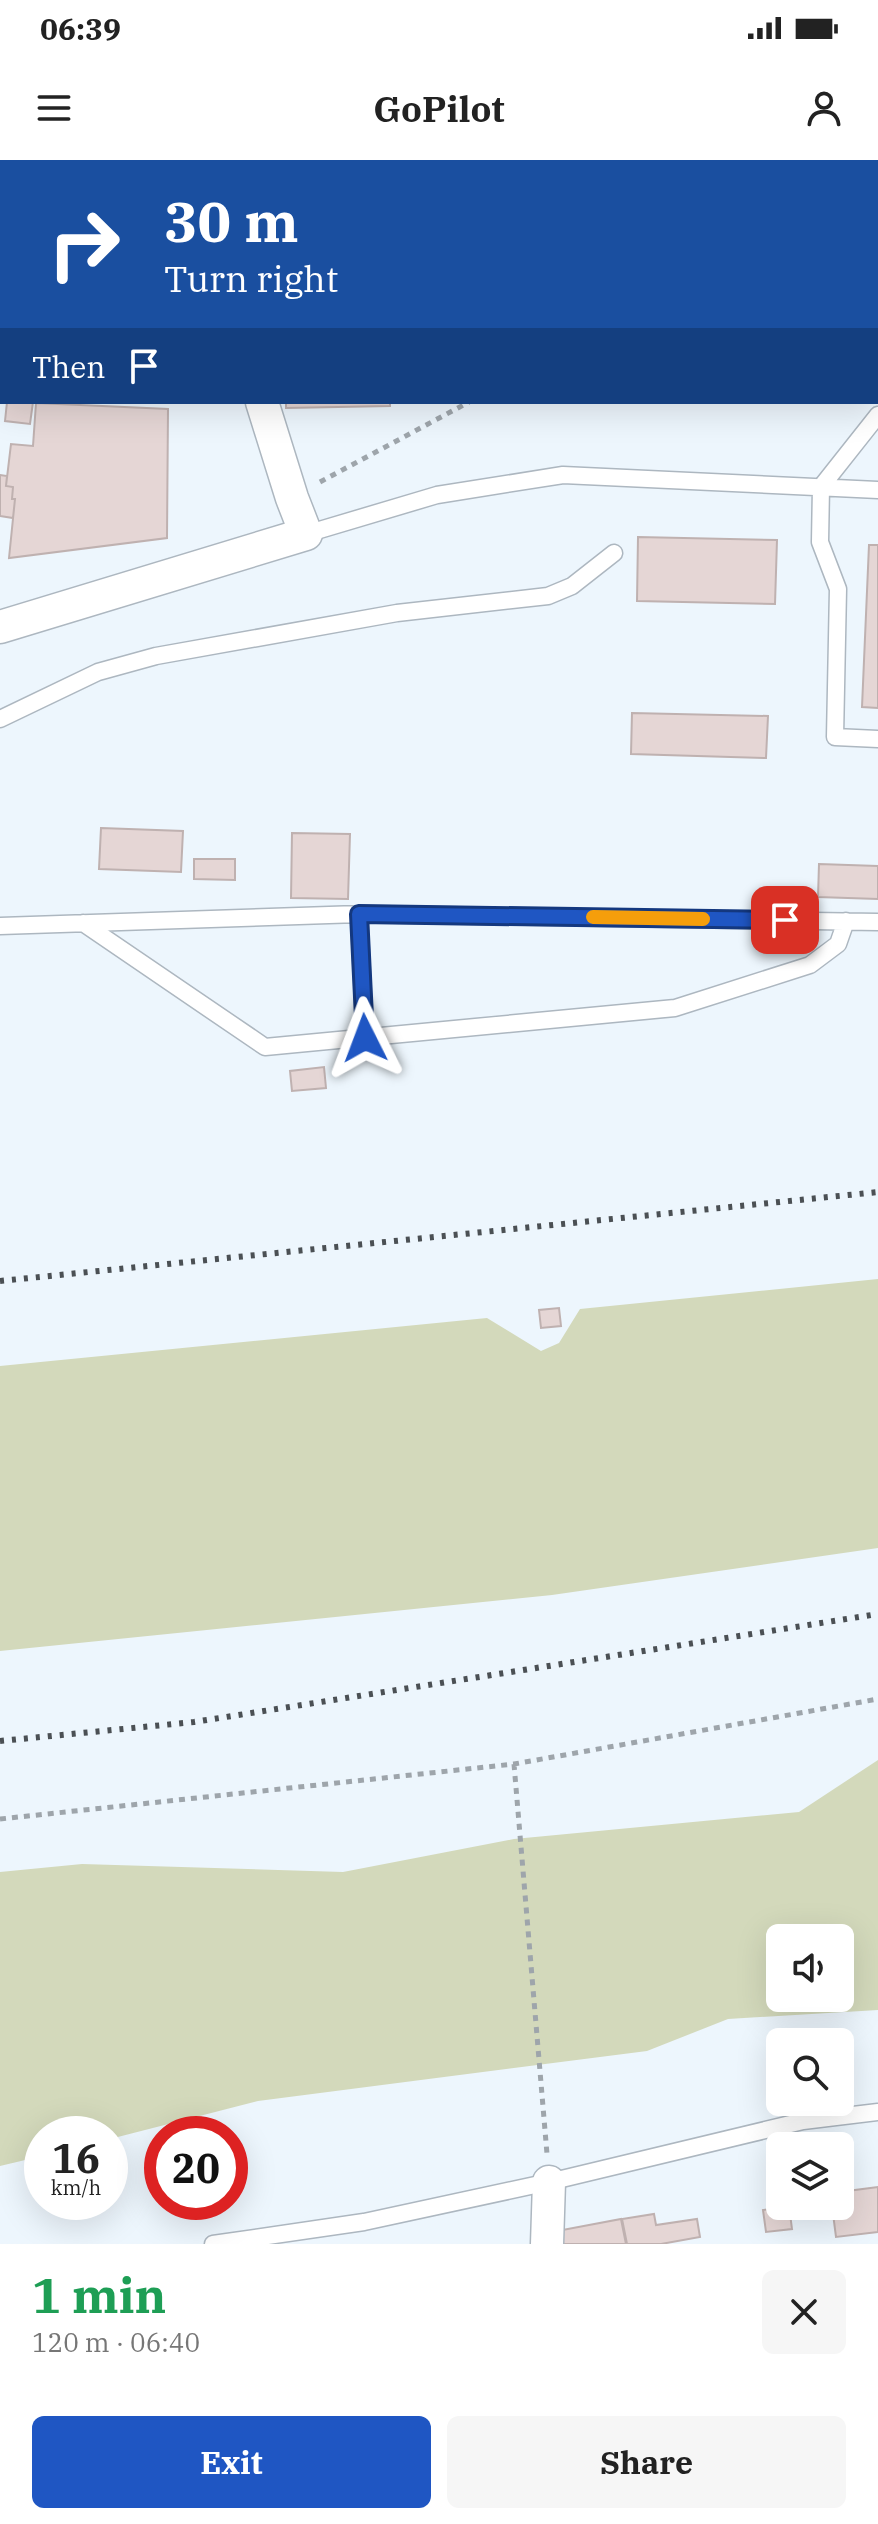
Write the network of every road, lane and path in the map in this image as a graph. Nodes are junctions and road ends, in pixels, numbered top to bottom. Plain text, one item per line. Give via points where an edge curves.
1 (263, 404) edge
2 (878, 415) edge
3 (821, 487) junction
4 (878, 490) edge
5 (306, 534) junction
6 (614, 553) dead end
7 (0, 627) edge
8 (0, 719) edge
9 (878, 739) edge
10 (359, 914) junction
11 (846, 921) junction
12 (878, 922) edge
13 (83, 923) junction
14 (0, 926) edge
15 (365, 1038) junction
16 (878, 1699) edge
17 (514, 1764) junction
18 (0, 1819) edge
19 (878, 2112) edge
20 (549, 2182) junction
21 (213, 2244) edge
22 (547, 2244) edge

1 - 5 street
2 - 3 lane
3 - 4 lane
3 - 5 lane via 563,475 437,495
3 - 9 lane via 820,542 838,589 835,737
5 - 7 street
6 - 8 lane via 572,586 548,596 397,613 156,656 98,672
10 - 11 lane
10 - 13 lane
10 - 15 lane
11 - 12 lane
11 - 15 lane via 838,944 810,965 675,1008
13 - 14 lane
13 - 15 lane via 265,1047
16 - 17 path
17 - 18 path
17 - 20 path
19 - 20 lane via 803,2121
20 - 21 lane via 364,2222
20 - 22 street

